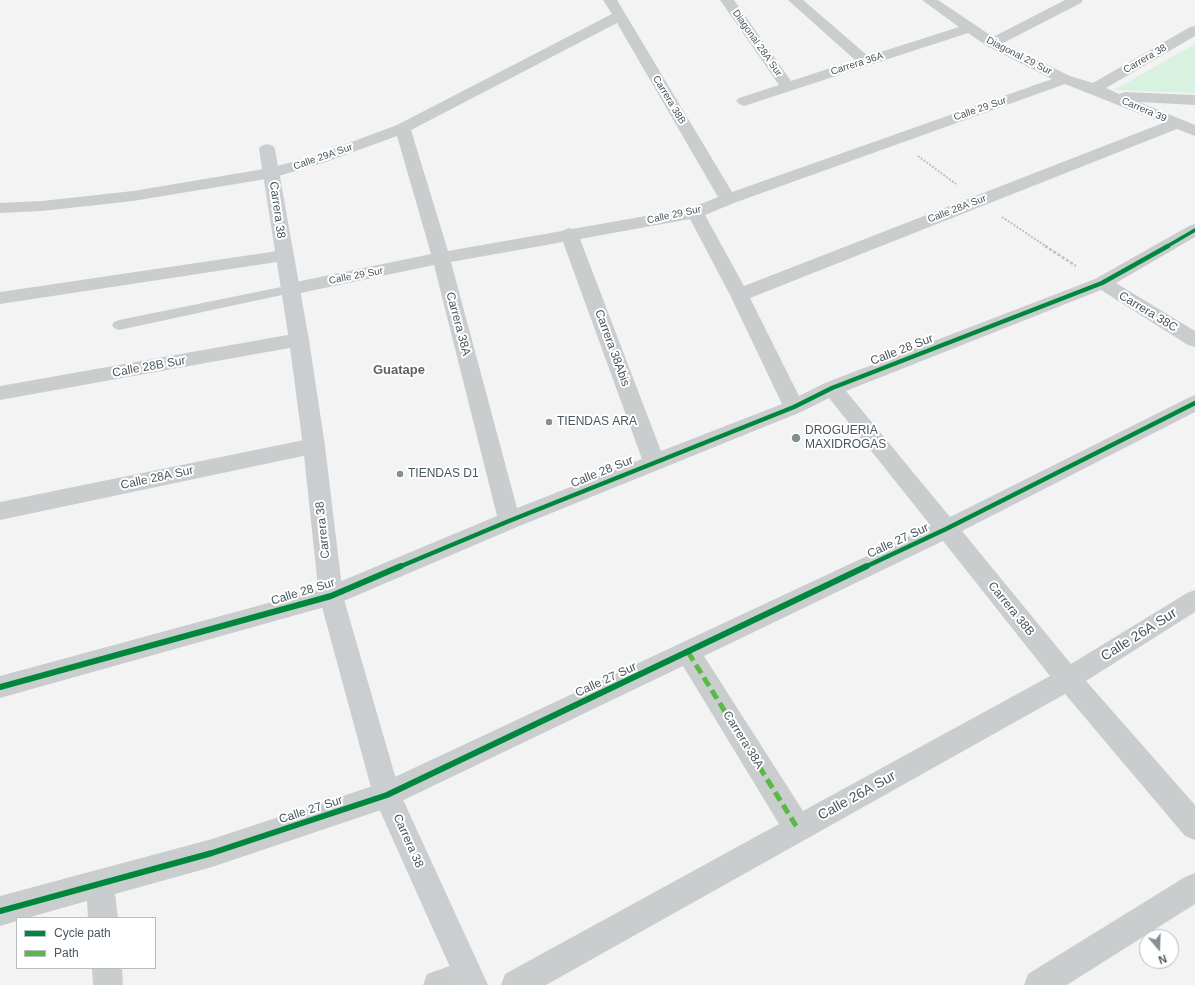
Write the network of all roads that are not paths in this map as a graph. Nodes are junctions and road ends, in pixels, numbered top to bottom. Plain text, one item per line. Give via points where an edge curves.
1 (610, 0) edge
2 (727, 0) edge
3 (795, 0) edge
4 (929, 0) edge
5 (1076, 0) edge
6 (619, 16) junction
7 (969, 28) junction
8 (1195, 30) edge
9 (992, 43) junction
10 (866, 62) junction
11 (1065, 79) junction
12 (788, 86) junction
13 (1094, 89) junction
14 (1112, 96) junction
15 (1195, 100) edge
16 (744, 101) dead end
17 (1176, 124) junction
18 (403, 128) junction
19 (1195, 131) edge
20 (267, 149) dead end
21 (272, 173) junction
22 (728, 200) junction
23 (0, 208) edge
24 (695, 213) junction
25 (1195, 230) edge
26 (569, 234) junction
27 (284, 256) junction
28 (441, 258) junction
29 (1102, 283) junction
30 (291, 289) junction
31 (739, 295) junction
32 (0, 298) edge
33 (119, 325) dead end
34 (299, 340) junction
35 (1195, 340) edge
36 (832, 388) junction
37 (0, 393) edge
38 (1195, 403) edge
39 (794, 407) junction
40 (314, 446) junction
41 (654, 462) junction
42 (0, 511) edge
43 (509, 521) junction
44 (946, 529) junction
45 (331, 596) junction
46 (1195, 600) edge
47 (688, 652) junction
48 (1068, 679) junction
49 (0, 686) edge
50 (387, 795) junction
51 (1195, 826) edge
52 (798, 829) junction
53 (100, 883) junction
54 (1195, 887) edge
55 (0, 911) edge
56 (103, 917) edge
57 (106, 969) edge
58 (470, 980) edge
59 (108, 985) edge
60 (438, 985) edge
61 (516, 985) edge
62 (1039, 985) edge

1 - 6 street, Carrera 38B
2 - 12 street, Diagonal 28A Sur
3 - 10 street
4 - 7 street, Diagonal 29 Sur
5 - 9 street
6 - 18 street, Calle 29A Sur
6 - 22 street, Carrera 38B
7 - 9 street, Diagonal 29 Sur
7 - 10 street, Carrera 36A
8 - 13 street, Carrera 38
9 - 11 street, Diagonal 29 Sur
10 - 12 street, Carrera 36A
11 - 13 street, Diagonal 29 Sur
11 - 22 street, Calle 29 Sur
12 - 16 street, Carrera 36A
13 - 14 street, Carrera 39
14 - 15 street
14 - 17 street, Carrera 39
17 - 19 street, Carrera 39
17 - 31 street, Calle 28A Sur
18 - 21 street, Calle 29A Sur via 320,159
18 - 28 street, Carrera 38A
20 - 21 street, Carrera 38
21 - 23 street, Calle 29A Sur via 134,196
21 - 27 street, Carrera 38
22 - 24 street, Calle 29 Sur
24 - 26 street, Calle 29 Sur
24 - 31 street
25 - 29 street, Calle 28 Sur
26 - 28 street, Calle 29 Sur
26 - 41 street, Carrera 38Abis
27 - 30 street, Carrera 38
27 - 32 street
28 - 30 street, Calle 29 Sur
28 - 43 street, Carrera 38A
29 - 35 street, Carrera 38C
29 - 36 street, Calle 28 Sur
30 - 33 lane
30 - 34 street, Carrera 38
31 - 39 street
34 - 37 street, Calle 28B Sur
34 - 40 street, Carrera 38
36 - 39 street, Calle 28 Sur
36 - 44 street, Carrera 38B
38 - 44 street, Calle 27 Sur
39 - 41 street, Calle 28 Sur
40 - 42 street, Calle 28A Sur
40 - 45 street, Carrera 38
41 - 43 street, Calle 28 Sur
43 - 45 street, Calle 28 Sur
44 - 47 street, Calle 27 Sur
44 - 48 street, Carrera 38B
45 - 49 street, Calle 28 Sur
45 - 50 street, Carrera 38
46 - 48 street, Calle 26A Sur
47 - 50 street, Calle 27 Sur
47 - 52 street, Carrera 38A
48 - 51 street, Carrera 38B
48 - 52 street, Calle 26A Sur
50 - 53 street, Calle 27 Sur via 212,853
50 - 58 street, Carrera 38
52 - 61 street, Calle 26A Sur
53 - 55 street, Calle 27 Sur
53 - 56 street
54 - 62 street
57 - 59 street
58 - 60 street

